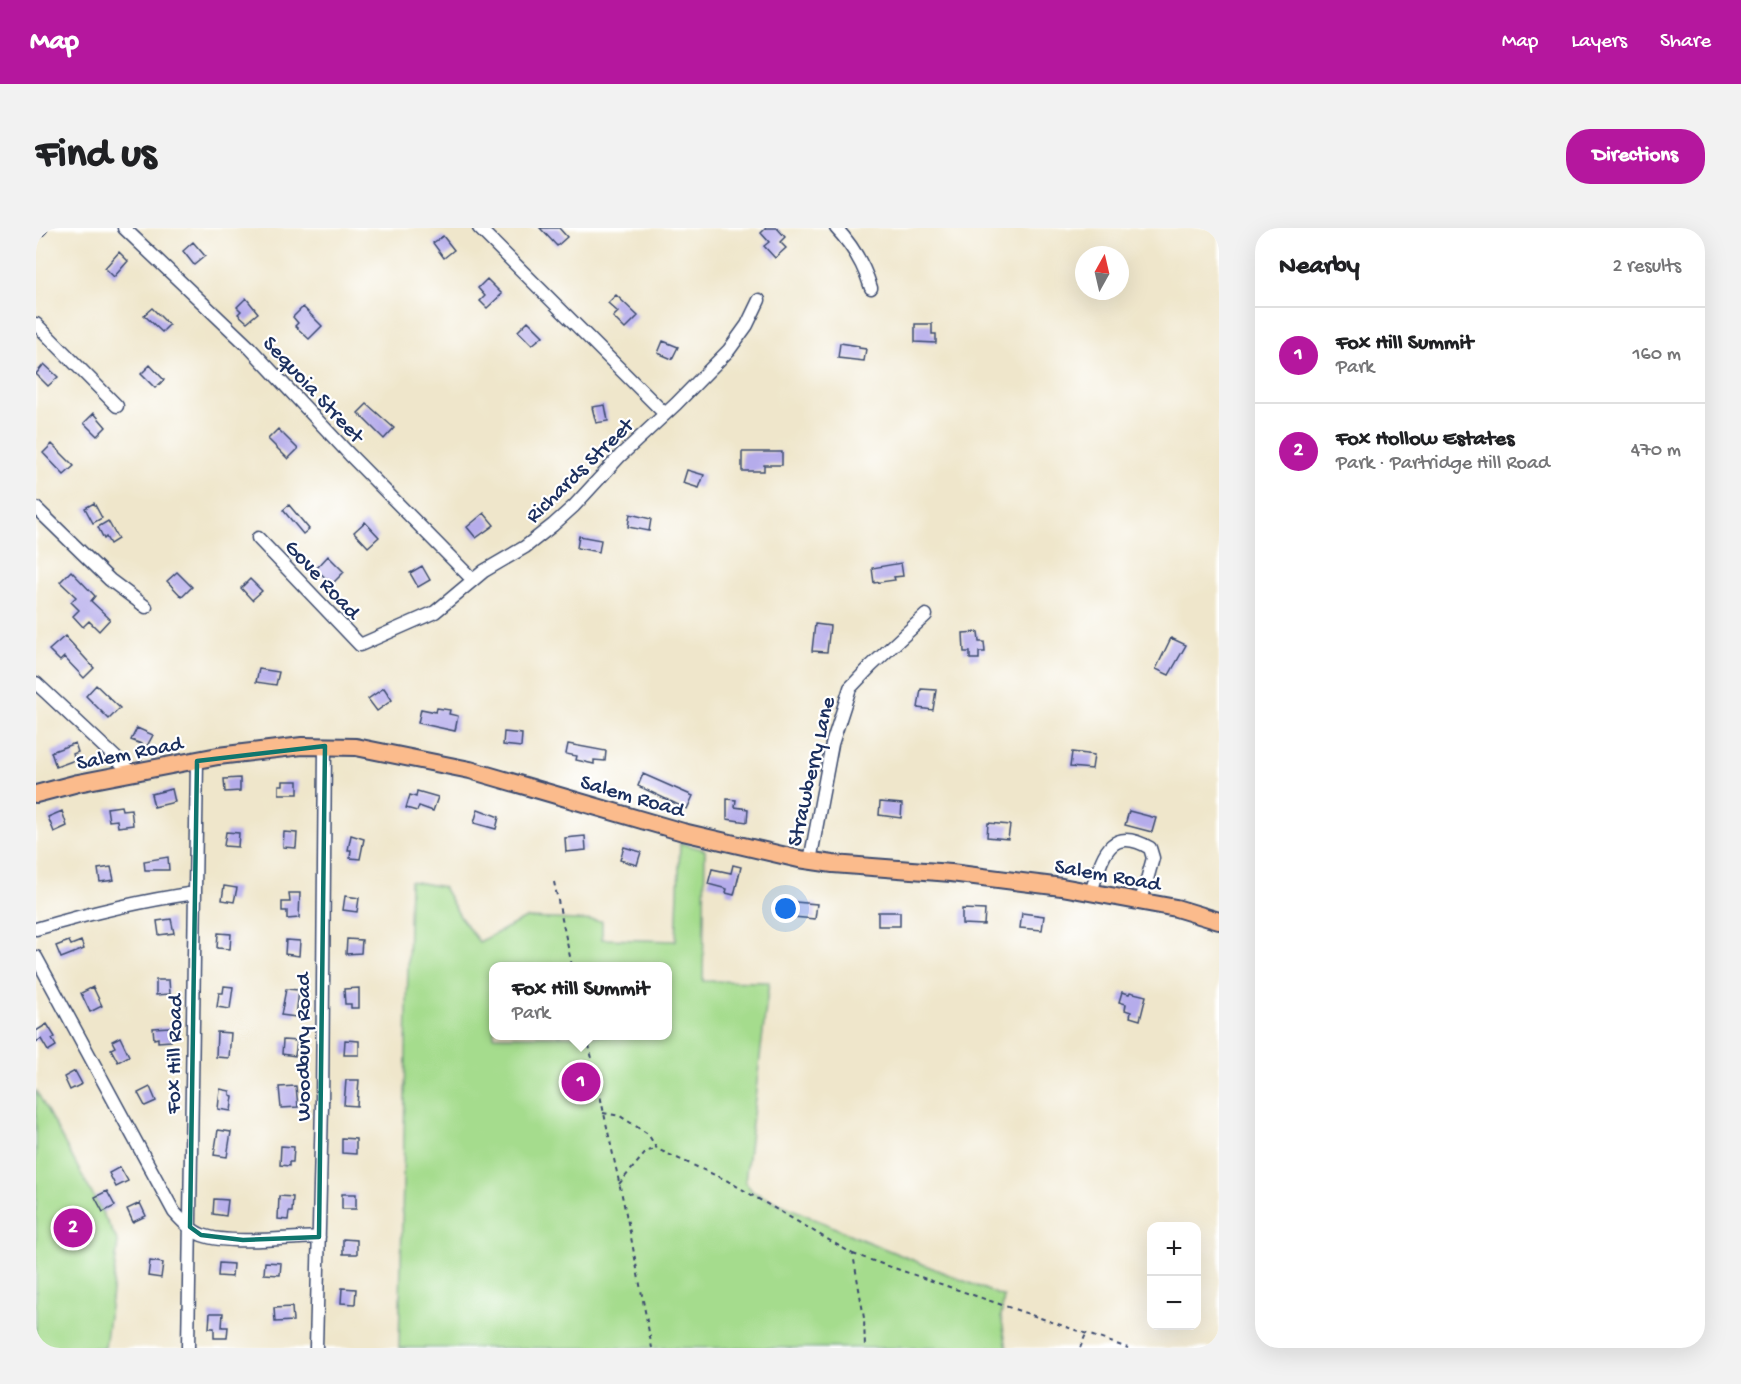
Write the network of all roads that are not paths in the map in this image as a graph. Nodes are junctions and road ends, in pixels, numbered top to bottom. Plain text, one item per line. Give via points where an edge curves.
1 (41, 228) edge
2 (124, 228) edge
3 (479, 228) edge
4 (843, 231) edge
5 (36, 233) edge
6 (871, 288) dead end
7 (759, 300) dead end
8 (36, 324) edge
9 (117, 406) dead end
10 (665, 414) junction
11 (36, 508) edge
12 (258, 538) dead end
13 (473, 580) junction
14 (146, 607) dead end
15 (926, 615) dead end
16 (360, 645) joint
17 (36, 683) edge
18 (325, 746) junction
19 (197, 760) junction
20 (132, 773) junction
21 (36, 794) edge
22 (810, 861) junction
23 (1091, 892) junction
24 (195, 893) junction
25 (1142, 901) junction
26 (1219, 921) edge
27 (36, 929) edge
28 (36, 957) edge
29 (190, 1227) junction
30 (319, 1237) junction
31 (188, 1348) edge
32 (316, 1348) edge

1 - 5 street
2 - 13 street, Sequoia Street via 250,348
3 - 10 street
4 - 6 street
7 - 10 street, Richards Street via 729,350
8 - 9 street
10 - 13 street, Richards Street via 553,525
11 - 14 street via 110,580
12 - 16 street, Gove Road
13 - 16 street, Richards Street via 435,612
15 - 22 street, Strawberry Lane via 850,688 832,744
17 - 20 street
18 - 19 main road, Salem Road
18 - 22 main road, Salem Road via 356,747 470,770 683,832
18 - 30 street, Woodbury Road
19 - 20 main road, Salem Road
19 - 24 street, Fox Hill Road
20 - 21 main road, Salem Road
22 - 23 main road, Salem Road via 951,873
23 - 25 main road, Salem Road
23 - 25 street via 1105,851 1114,842 1126,840 1150,848 1153,858
24 - 27 street via 144,900
24 - 29 street, Fox Hill Road
25 - 26 main road, Salem Road
28 - 29 street via 174,1212
29 - 30 street via 201,1235 234,1239
29 - 31 street, Fox Hill Road
30 - 32 street, Woodbury Road

